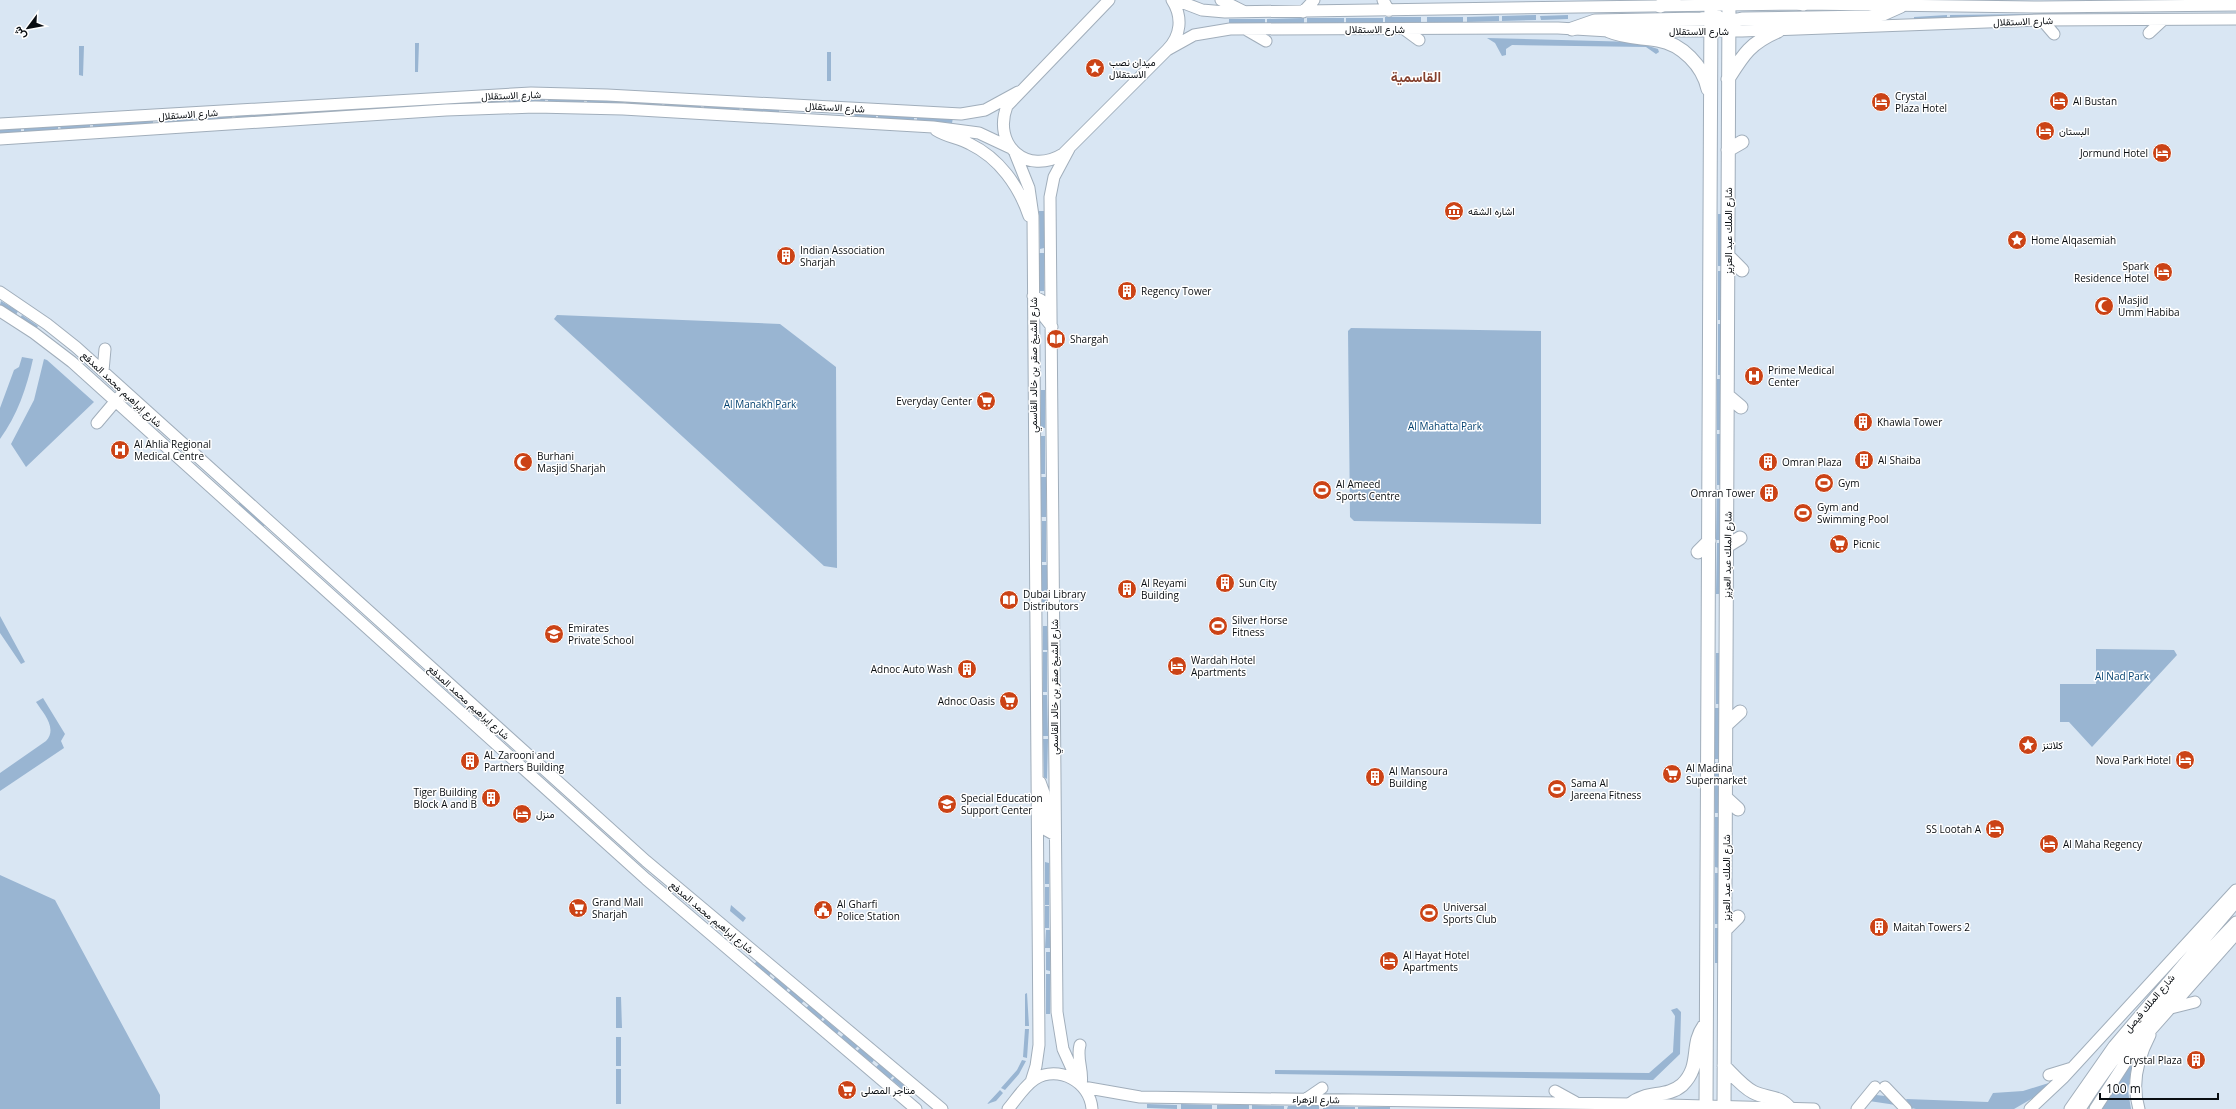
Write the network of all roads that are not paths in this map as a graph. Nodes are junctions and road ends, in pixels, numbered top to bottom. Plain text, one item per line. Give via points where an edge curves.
1 (1109, 0) edge
2 (1172, 0) edge
3 (1176, 0) edge
4 (1221, 0) edge
5 (1314, 0) edge
6 (1383, 0) edge
7 (1674, 0) edge
8 (1788, 0) edge
9 (1806, 2) edge
10 (1729, 3) edge
11 (2036, 3) edge
12 (2118, 3) edge
13 (1592, 4) edge
14 (1660, 6) junction
15 (1901, 6) junction
16 (2236, 6) edge
17 (1389, 11) junction
18 (1245, 12) junction
19 (1303, 12) junction
20 (1711, 14) edge
21 (2236, 19) edge
22 (2042, 20) junction
23 (2163, 20) junction
24 (1729, 26) junction
25 (1404, 28) junction
26 (1244, 29) junction
27 (1572, 29) junction
28 (1609, 31) junction
29 (1778, 31) junction
30 (2149, 33) dead end
31 (2054, 34) dead end
32 (1419, 40) dead end
33 (1266, 41) dead end
34 (1167, 50) junction
35 (1728, 79) junction
36 (1018, 92) junction
37 (1711, 104) junction
38 (846, 108) junction
39 (813, 120) junction
40 (0, 124) edge
41 (933, 127) junction
42 (0, 139) edge
43 (1742, 142) dead end
44 (1069, 149) junction
45 (1728, 150) junction
46 (1013, 151) junction
47 (1033, 226) junction
48 (1728, 256) junction
49 (1742, 270) dead end
50 (0, 292) edge
51 (1033, 296) junction
52 (0, 310) edge
53 (1052, 327) junction
54 (105, 349) dead end
55 (104, 371) junction
56 (1728, 396) junction
57 (114, 401) junction
58 (1741, 407) dead end
59 (98, 423) dead end
60 (169, 433) junction
61 (1699, 438) dead end
62 (1710, 450) junction
63 (1740, 538) dead end
64 (1709, 541) junction
65 (1727, 546) junction
66 (1698, 552) dead end
67 (1698, 677) dead end
68 (1709, 689) junction
69 (1740, 712) dead end
70 (1727, 724) junction
71 (1037, 776) junction
72 (1708, 788) junction
73 (1726, 798) junction
74 (1697, 800) dead end
75 (1738, 809) dead end
76 (1055, 835) junction
77 (2236, 890) edge
78 (2236, 902) edge
79 (1738, 917) dead end
80 (2236, 922) edge
81 (1726, 930) junction
82 (708, 931) junction
83 (1697, 933) dead end
84 (2236, 934) edge
85 (1707, 942) junction
86 (753, 951) junction
87 (2195, 1002) dead end
88 (2171, 1008) junction
89 (1706, 1023) junction
90 (2155, 1025) junction
91 (1080, 1045) dead end
92 (1724, 1066) junction
93 (2103, 1067) junction
94 (2072, 1068) junction
95 (2049, 1075) dead end
96 (2063, 1078) junction
97 (1031, 1082) junction
98 (1080, 1084) junction
99 (1322, 1088) dead end
100 (1555, 1091) dead end
101 (1306, 1099) junction
102 (1577, 1103) junction
103 (1631, 1104) junction
104 (1706, 1108) edge
105 (1724, 1108) edge
106 (916, 1109) edge
107 (942, 1109) edge
108 (1008, 1109) edge
109 (1092, 1109) edge
110 (1790, 1109) edge
111 (1814, 1109) edge
112 (1857, 1109) edge
113 (1906, 1109) edge
114 (2030, 1109) edge
115 (2040, 1109) edge
116 (2070, 1109) edge
117 (2080, 1109) edge
118 (2095, 1109) edge
119 (2139, 1109) edge

1 - 36 main road
2 - 34 main road via 1177,8 1180,23 1176,38
3 - 18 main road, شارع الاستقلال via 1209,11
4 - 18 main road
5 - 19 main road
6 - 17 main road
7 - 14 highway
8 - 9 highway
9 - 10 main road, شارع الاستقلال
9 - 15 main road, شارع الاستقلال
10 - 20 highway via 1723,14
10 - 24 highway, شارع الملك عبد العزيز
11 - 12 main road, شارع الاستقلال
11 - 15 main road, شارع الاستقلال
12 - 16 main road, شارع الاستقلال
13 - 14 main road, شارع الاستقلال
13 - 17 main road, شارع الاستقلال
14 - 20 main road, شارع الاستقلال
15 - 24 highway via 1870,17
17 - 19 main road, شارع الاستقلال
18 - 19 main road, شارع الاستقلال
20 - 24 highway via 1719,24
20 - 27 highway via 1585,22
20 - 28 main road, شارع الاستقلال
20 - 37 highway, شارع الملك عبد العزيز
21 - 23 main road, شارع الاستقلال
22 - 23 main road, شارع الاستقلال
22 - 29 main road, شارع الاستقلال
22 - 31 main road
23 - 30 main road
24 - 29 main road, شارع الاستقلال
24 - 35 highway, شارع الملك عبد العزيز
25 - 26 main road, شارع الاستقلال
25 - 27 main road, شارع الاستقلال
25 - 32 main road
26 - 33 main road
26 - 34 main road, شارع الاستقلال via 1201,33
27 - 28 main road, شارع الاستقلال
28 - 37 highway via 1624,36 1663,41 1688,55 1700,69
29 - 35 highway via 1760,39 1748,49
34 - 44 main road
35 - 45 highway, شارع الملك عبد العزيز
36 - 38 main road, شارع الاستقلال via 986,110 969,114
36 - 46 main road, شارع الشيخ صقر بن خالد القاسمي via 1007,106 1002,123 1006,141
37 - 62 highway, شارع الملك عبد العزيز
38 - 39 main road via 846,113 842,116 824,116
38 - 40 main road, شارع الاستقلال via 607,95 513,94
39 - 41 main road, شارع الاستقلال
39 - 42 main road, شارع الاستقلال via 616,108 505,108
41 - 46 main road, شارع الاستقلال via 979,134
41 - 47 main road via 946,136 974,146 999,165 1019,191
43 - 45 highway
44 - 46 main road, شارع الاستقلال via 1048,161 1031,161
44 - 53 main road, شارع الشيخ صقر بن خالد القاسمي via 1054,177 1050,197
45 - 48 highway, شارع الملك عبد العزيز
46 - 47 main road, شارع الشيخ صقر بن خالد القاسمي via 1029,188
47 - 51 main road, شارع الشيخ صقر بن خالد القاسمي
48 - 49 highway
48 - 56 highway, شارع الملك عبد العزيز
50 - 55 main road, شارع إبراهيم محمد المدفع via 52,328
51 - 53 main road via 1041,300 1045,318
51 - 71 main road, شارع الشيخ صقر بن خالد القاسمي
52 - 57 main road, شارع إبراهيم محمد المدفع via 52,346
53 - 76 main road, شارع الشيخ صقر بن خالد القاسمي
54 - 55 main road
55 - 60 main road, شارع إبراهيم محمد المدفع
56 - 58 highway
56 - 65 highway, شارع الملك عبد العزيز
57 - 59 main road
57 - 60 main road via 122,397 154,425
57 - 82 main road, شارع إبراهيم محمد المدفع via 646,879
60 - 86 main road, شارع إبراهيم محمد المدفع via 646,861
61 - 62 highway
62 - 64 highway, شارع الملك عبد العزيز
63 - 65 highway
64 - 66 highway
64 - 68 highway, شارع الملك عبد العزيز
65 - 70 highway, شارع الملك عبد العزيز
67 - 68 highway
68 - 72 highway, شارع الملك عبد العزيز
69 - 70 highway
70 - 73 highway, شارع الملك عبد العزيز
71 - 76 main road via 1044,793 1046,830
71 - 97 main road, شارع الشيخ صقر بن خالد القاسمي via 1039,1045
72 - 74 highway
72 - 85 highway, شارع الملك عبد العزيز
73 - 75 highway
73 - 81 highway, شارع الملك عبد العزيز
76 - 98 main road, شارع الشيخ صقر بن خالد القاسمي via 1057,1012 1063,1049
77 - 94 main road
78 - 93 main road, شارع الملك فيصل via 2149,1003
79 - 81 highway
80 - 93 main road, شارع الملك فيصل
81 - 92 highway, شارع الملك عبد العزيز
82 - 86 main road via 719,934 748,957 753,955
82 - 106 main road, شارع إبراهيم محمد المدفع
83 - 85 highway
84 - 88 main road
85 - 89 highway, شارع الملك عبد العزيز
86 - 107 main road, شارع إبراهيم محمد المدفع
87 - 88 main road
88 - 90 main road
89 - 103 highway via 1698,1036 1695,1066 1687,1080 1667,1094 1642,1097
89 - 104 highway, شارع الملك عبد العزيز
90 - 118 main road via 2127,1058
90 - 119 main road via 2137,1068 2135,1091
91 - 98 main road via 1078,1054 1083,1073
92 - 105 highway, شارع الملك عبد العزيز
92 - 110 highway via 1749,1090 1780,1100
93 - 116 main road, شارع الملك فيصل
93 - 117 main road, شارع الملك فيصل
94 - 95 main road
94 - 96 main road
96 - 114 main road
96 - 115 main road
97 - 98 main road, شارع الزهراء via 1042,1076 1054,1074 1066,1076
97 - 108 main road
98 - 101 main road, شارع الزهراء via 1140,1097
98 - 109 main road, شارع الشيخ صقر بن خالد القاسمي via 1090,1098
99 - 101 main road
100 - 102 main road
101 - 102 main road, شارع الزهراء
102 - 103 main road, شارع الزهراء
103 - 104 main road, شارع الزهراء
104 - 105 main road, شارع الزهراء
105 - 110 main road, شارع الزهراء
110 - 111 main road, شارع الزهراء
112 - 113 main road via 1880,1087

